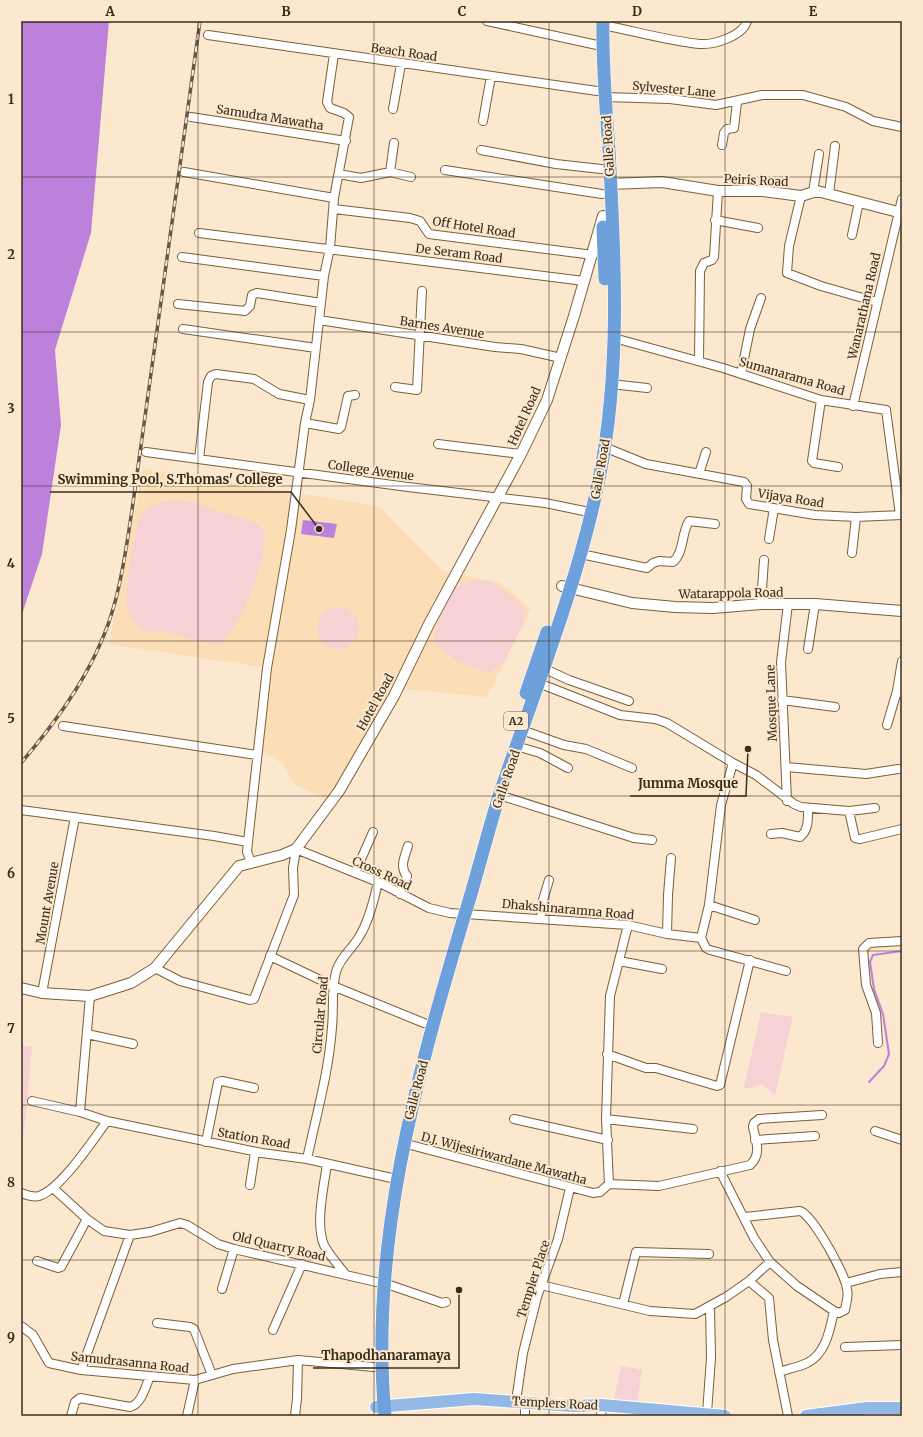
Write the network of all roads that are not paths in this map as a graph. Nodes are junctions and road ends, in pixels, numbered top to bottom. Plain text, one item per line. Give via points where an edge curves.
1 (487, 21) edge
2 (747, 21) edge
3 (601, 22) edge
4 (208, 35) dead end
5 (597, 45) junction
6 (334, 54) junction
7 (401, 64) junction
8 (491, 76) junction
9 (601, 94) junction
10 (737, 102) junction
11 (393, 110) dead end
12 (191, 117) dead end
13 (483, 121) dead end
14 (902, 127) edge
15 (346, 141) junction
16 (394, 143) dead end
17 (722, 145) dead end
18 (835, 146) dead end
19 (481, 150) dead end
20 (819, 154) dead end
21 (602, 169) junction
22 (445, 170) dead end
23 (184, 172) dead end
24 (390, 172) junction
25 (339, 174) junction
26 (411, 177) dead end
27 (606, 189) junction
28 (718, 191) junction
29 (812, 192) junction
30 (829, 194) junction
31 (801, 196) junction
32 (334, 198) junction
33 (902, 199) edge
34 (859, 202) junction
35 (334, 209) junction
36 (900, 212) edge
37 (716, 220) junction
38 (758, 228) dead end
39 (199, 233) dead end
40 (852, 235) dead end
41 (330, 248) junction
42 (603, 254) junction
43 (182, 257) dead end
44 (324, 276) junction
45 (584, 281) junction
46 (422, 291) dead end
47 (760, 298) dead end
48 (877, 302) junction
49 (321, 303) junction
50 (178, 304) dead end
51 (319, 320) junction
52 (183, 329) dead end
53 (419, 335) junction
54 (614, 338) junction
55 (316, 348) junction
56 (561, 358) junction
57 (699, 361) junction
58 (741, 374) junction
59 (611, 384) junction
60 (395, 387) dead end
61 (647, 388) dead end
62 (355, 395) dead end
63 (310, 400) junction
64 (821, 400) junction
65 (853, 406) junction
66 (305, 423) junction
67 (438, 444) dead end
68 (604, 447) junction
69 (146, 452) dead end
70 (706, 452) dead end
71 (521, 454) junction
72 (199, 459) junction
73 (838, 467) dead end
74 (298, 472) junction
75 (699, 474) junction
76 (499, 497) junction
77 (774, 508) junction
78 (588, 513) junction
79 (901, 515) edge
80 (856, 517) junction
81 (715, 524) dead end
82 (769, 539) dead end
83 (852, 553) dead end
84 (581, 554) junction
85 (764, 560) dead end
86 (566, 588) junction
87 (760, 604) junction
88 (788, 604) junction
89 (815, 604) junction
90 (902, 611) edge
91 (808, 649) dead end
92 (902, 661) edge
93 (545, 669) junction
94 (535, 681) junction
95 (900, 692) edge
96 (782, 700) junction
97 (628, 701) dead end
98 (834, 707) dead end
99 (63, 726) dead end
100 (887, 726) dead end
101 (522, 730) junction
102 (516, 746) junction
103 (257, 754) junction
104 (732, 763) junction
105 (786, 766) junction
106 (568, 768) dead end
107 (632, 768) dead end
108 (898, 769) dead end
109 (499, 795) junction
110 (787, 801) junction
111 (808, 808) junction
112 (875, 808) dead end
113 (21, 810) edge
114 (849, 811) junction
115 (75, 817) junction
116 (902, 829) edge
117 (373, 832) dead end
118 (770, 834) dead end
119 (652, 840) dead end
120 (248, 842) junction
121 (408, 846) dead end
122 (296, 849) junction
123 (671, 858) dead end
124 (251, 862) junction
125 (355, 873) junction
126 (549, 880) dead end
127 (378, 882) junction
128 (400, 894) junction
129 (709, 905) junction
130 (462, 913) junction
131 (541, 918) junction
132 (755, 920) dead end
133 (628, 925) junction
134 (667, 934) junction
135 (701, 938) junction
136 (902, 941) edge
137 (270, 956) junction
138 (750, 960) junction
139 (619, 961) junction
140 (155, 968) junction
141 (662, 969) dead end
142 (786, 971) dead end
143 (333, 986) junction
144 (21, 988) edge
145 (42, 993) junction
146 (90, 996) junction
147 (424, 1023) dead end
148 (87, 1034) junction
149 (878, 1043) dead end
150 (133, 1044) dead end
151 (607, 1054) junction
152 (254, 1088) dead end
153 (32, 1101) dead end
154 (80, 1112) junction
155 (822, 1115) dead end
156 (606, 1118) junction
157 (514, 1119) dead end
158 (107, 1121) junction
159 (693, 1129) dead end
160 (875, 1131) dead end
161 (815, 1136) dead end
162 (608, 1140) junction
163 (755, 1140) junction
164 (902, 1140) edge
165 (206, 1142) junction
166 (403, 1143) junction
167 (256, 1152) junction
168 (307, 1159) junction
169 (327, 1164) junction
170 (720, 1171) junction
171 (393, 1178) junction
172 (609, 1184) junction
173 (250, 1185) dead end
174 (53, 1188) junction
175 (570, 1188) junction
176 (21, 1193) edge
177 (745, 1217) junction
178 (87, 1219) junction
179 (130, 1235) junction
180 (234, 1249) junction
181 (709, 1254) dead end
182 (37, 1261) dead end
183 (770, 1262) junction
184 (302, 1264) junction
185 (902, 1272) edge
186 (346, 1275) junction
187 (749, 1281) junction
188 (380, 1282) junction
189 (846, 1283) junction
190 (541, 1285) junction
191 (222, 1289) dead end
192 (446, 1302) dead end
193 (623, 1304) junction
194 (710, 1306) junction
195 (834, 1311) junction
196 (157, 1323) dead end
197 (21, 1326) edge
198 (273, 1330) dead end
199 (902, 1345) edge
200 (845, 1347) dead end
201 (298, 1360) junction
202 (374, 1367) junction
203 (81, 1370) junction
204 (779, 1372) junction
205 (212, 1375) junction
206 (150, 1376) junction
207 (195, 1380) junction
208 (521, 1402) junction
209 (902, 1408) edge
210 (380, 1411) edge
211 (601, 1411) edge
212 (866, 1412) edge
213 (707, 1413) junction
214 (71, 1416) edge
215 (187, 1416) edge
216 (295, 1416) edge
217 (525, 1416) edge
218 (725, 1416) edge
219 (788, 1416) edge
220 (806, 1416) edge

1 - 5 street
2 - 3 street via 746,26 736,34 722,41 702,44
3 - 5 highway, Galle Road / A2
3 - 9 highway, Galle Road / A2
4 - 6 street, Beach Road
5 - 9 highway, Galle Road / A2
6 - 7 street, Beach Road
6 - 15 street via 327,102 330,108 348,117
7 - 8 street, Beach Road
7 - 11 street
8 - 9 street, Beach Road
8 - 13 street
9 - 10 street, Sylvester Lane via 716,105
9 - 21 highway, Galle Road / A2
9 - 27 highway, Galle Road / A2
10 - 14 street, Sylvester Lane via 762,95 803,95 846,108 873,121
10 - 17 street via 734,128 726,129
12 - 15 street, Samudra Mawatha
15 - 25 street
16 - 24 street
18 - 30 street
19 - 21 street via 556,164
20 - 29 street
21 - 27 highway, Galle Road / A2
22 - 27 street
23 - 32 street
24 - 25 street via 361,178
24 - 26 street
25 - 32 street
27 - 28 street, Peiris Road via 662,182
27 - 42 highway, Galle Road / A2
27 - 42 highway, Galle Road / A2
28 - 31 street, Peiris Road via 762,191
28 - 37 street
29 - 30 street, Peiris Road
29 - 31 street, Peiris Road
30 - 34 street, Peiris Road
31 - 48 street via 789,246 787,273
32 - 35 street
33 - 36 street, Wanarathana Road
34 - 36 street, Peiris Road
34 - 40 street
35 - 41 street
35 - 42 street, Off Hotel Road via 410,218 420,222 429,234
36 - 48 street, Wanarathana Road
37 - 38 street
37 - 57 street via 714,257 704,263 700,271
39 - 41 street, De Seram Road
41 - 44 street
41 - 45 street, De Seram Road
42 - 45 street, Hotel Road
42 - 54 highway, Galle Road / A2
42 - 78 highway, Galle Road / A2 via 607,337 600,429
43 - 44 street
44 - 49 street
45 - 56 street, Hotel Road
46 - 53 street
47 - 58 street via 750,329
48 - 65 street, Wanarathana Road
49 - 50 street via 257,293 252,296 250,306 245,311
49 - 51 street
51 - 53 street, Barnes Avenue
51 - 55 street
52 - 55 street
53 - 56 street, Barnes Avenue via 521,349
53 - 60 street via 417,390
54 - 57 street, Sumanarama Road
54 - 59 highway, Galle Road / A2
55 - 63 street
56 - 71 street, Hotel Road via 546,400
57 - 58 street, Sumanarama Road
58 - 64 street, Sumanarama Road
59 - 61 street
59 - 68 highway, Galle Road / A2
62 - 66 street via 348,396 340,428
63 - 66 street
63 - 72 street via 279,394 254,379 216,374 211,376 208,382
64 - 65 street, Sumanarama Road
64 - 73 street via 812,461
65 - 79 street, Sumanarama Road via 886,410
66 - 74 street
67 - 71 street
68 - 75 street, Vijaya Road via 646,464
68 - 78 highway, Galle Road / A2
69 - 72 street, College Avenue
70 - 75 street
71 - 76 street, Hotel Road
72 - 74 street, College Avenue
74 - 76 street, College Avenue
74 - 103 street via 291,530 267,668
75 - 77 street, Vijaya Road via 744,482 748,486 746,499 750,504
76 - 78 street, College Avenue via 545,503
76 - 122 street, Hotel Road via 429,624 394,696 339,791
77 - 80 street, Vijaya Road via 815,515
77 - 82 street
78 - 84 highway, Galle Road / A2
78 - 86 highway, Galle Road / A2
79 - 80 street, Vijaya Road
80 - 83 street
81 - 84 street via 689,521 682,538 679,557 673,562 653,563 647,568
84 - 86 highway, Galle Road / A2
85 - 87 street
86 - 87 street, Watarappola Road via 632,603 675,608
86 - 93 highway, Galle Road / A2
86 - 94 highway, Galle Road / A2
87 - 88 street, Watarappola Road
88 - 89 street, Watarappola Road
88 - 96 street, Mosque Lane via 781,662
89 - 90 street, Watarappola Road
89 - 91 street
92 - 95 street
93 - 94 highway, Galle Road / A2
93 - 97 street
94 - 101 highway, Galle Road / A2
94 - 104 street via 620,715 667,723
94 - 130 highway, Galle Road / A2 via 473,854
95 - 100 street
96 - 98 street
96 - 105 street, Mosque Lane
99 - 103 street
101 - 102 highway, Galle Road / A2
101 - 107 street via 564,745 586,749
102 - 106 street via 540,753
102 - 109 highway, Galle Road / A2
103 - 120 street
104 - 110 street via 756,775
104 - 129 street via 721,805
105 - 108 street via 866,774
105 - 110 street, Mosque Lane
109 - 119 street via 634,838
109 - 130 highway, Galle Road / A2
110 - 111 street
111 - 114 street
111 - 118 street via 808,822 803,835 800,837 782,833
112 - 114 street
113 - 115 street
114 - 116 street via 856,838
115 - 120 street
115 - 145 street, Mount Avenue
117 - 125 street
120 - 124 street via 247,852
121 - 128 street via 402,867 407,876
122 - 124 street
122 - 125 street, Cross Road
122 - 137 street via 293,868 294,895
123 - 134 street
124 - 140 street via 236,870
125 - 127 street, Cross Road
126 - 131 street
127 - 128 street, Cross Road
127 - 143 street, Circular Road via 365,925 360,936 340,962
128 - 130 street, Cross Road via 429,908
129 - 132 street
129 - 135 street
130 - 131 street, Dhakshinaramna Road
130 - 166 highway, Galle Road / A2
130 - 171 highway, Galle Road / A2 via 403,1112
131 - 133 street, Dhakshinaramna Road
133 - 134 street, Dhakshinaramna Road
133 - 139 street
134 - 135 street, Dhakshinaramna Road
135 - 138 street via 710,950
136 - 149 street via 869,943 863,949 866,985 876,1013
137 - 140 street via 254,998 250,1000 180,981
137 - 143 street
138 - 142 street
138 - 151 street via 720,1085 656,1068 646,1068
139 - 141 street
139 - 151 street via 610,996
140 - 146 street via 132,983
143 - 147 street
143 - 168 street, Circular Road via 333,1026
144 - 145 street
145 - 146 street
146 - 148 street
148 - 150 street
148 - 154 street
151 - 156 street
152 - 165 street via 218,1082
153 - 154 street, Station Road
154 - 158 street, Station Road
155 - 163 street, D.J. Wijesiriwardane Mawatha via 759,1119 753,1127
156 - 159 street
156 - 162 street
157 - 162 street
158 - 165 street, Station Road
158 - 174 street
160 - 164 street
161 - 163 street
162 - 172 street
163 - 170 street, D.J. Wijesiriwardane Mawatha via 758,1153 750,1165
165 - 167 street, Station Road
166 - 171 highway, Galle Road / A2
166 - 175 street, D.J. Wijesiriwardane Mawatha
167 - 168 street, Station Road
167 - 173 street
168 - 169 street, Station Road
169 - 171 street, Station Road
169 - 186 street via 321,1232 324,1245
170 - 172 street, D.J. Wijesiriwardane Mawatha via 659,1186
170 - 177 street
171 - 188 highway, Galle Road / A2
172 - 175 street, D.J. Wijesiriwardane Mawatha via 600,1192 593,1193
174 - 176 street via 39,1196 30,1197
174 - 178 street, Old Quarry Road
175 - 190 street, Templer Place via 558,1239
177 - 183 street via 754,1238
177 - 189 street via 805,1212 834,1256
178 - 179 street, Old Quarry Road via 104,1230
178 - 182 street via 61,1267
179 - 180 street, Old Quarry Road via 180,1223 218,1244
179 - 203 street
180 - 184 street, Old Quarry Road
180 - 191 street
181 - 193 street via 636,1252
183 - 187 street
183 - 195 street via 797,1286
184 - 186 street, Old Quarry Road
184 - 198 street
185 - 189 street via 880,1274
186 - 188 street, Old Quarry Road
187 - 194 street
187 - 204 street via 769,1298
188 - 192 street, Old Quarry Road via 442,1303
188 - 202 highway, Galle Road / A2
188 - 210 highway, Galle Road / A2
189 - 195 street via 848,1290 845,1310 839,1313
190 - 193 street
190 - 208 street, Templer Place via 523,1353
193 - 194 street via 650,1311 695,1314
194 - 213 street via 712,1358
195 - 204 street via 828,1339 820,1351 808,1362
196 - 205 street via 194,1329
197 - 203 street, Samudrasanna Road via 33,1335 49,1363
199 - 200 street
201 - 202 street, Samudrasanna Road
201 - 205 street, Samudrasanna Road via 233,1369
201 - 216 street via 298,1399
202 - 210 highway, Galle Road / A2
203 - 206 street, Samudrasanna Road
204 - 219 street
205 - 207 street, Samudrasanna Road
206 - 207 street, Samudrasanna Road
206 - 214 street via 135,1406 80,1398 75,1402
207 - 215 street
208 - 210 main road, Templers Road via 474,1399
208 - 211 main road, Templers Road
208 - 217 street, Templer Place
209 - 212 main road
211 - 213 main road, Templers Road
212 - 220 main road
213 - 218 main road, Templers Road

